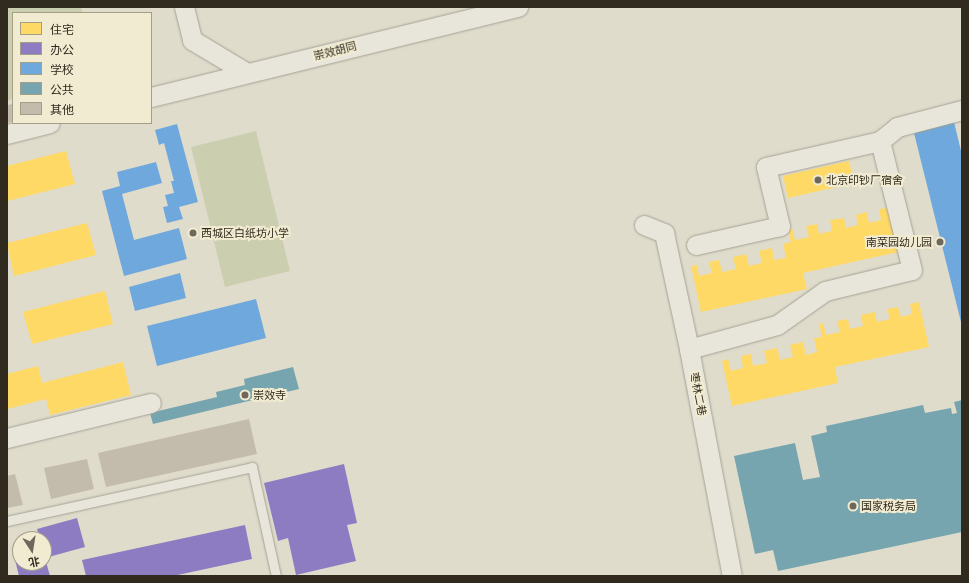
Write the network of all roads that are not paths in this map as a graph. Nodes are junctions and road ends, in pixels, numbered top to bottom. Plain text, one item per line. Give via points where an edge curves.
1 (184, 7) edge
2 (518, 7) edge
3 (247, 73) junction
4 (152, 97) edge
5 (962, 110) edge
6 (46, 124) edge
7 (7, 134) edge
8 (880, 141) junction
9 (644, 225) dead end
10 (696, 246) dead end
11 (689, 349) junction
12 (150, 403) dead end
13 (7, 438) edge
14 (7, 521) edge
15 (276, 576) edge
16 (732, 576) edge

1 - 3 street via 192,40
2 - 3 street, 崇效胡同
3 - 4 street, 崇效胡同
5 - 8 street via 897,127
6 - 7 street
8 - 10 street via 766,167 780,226
8 - 11 street via 912,270 825,291 777,325
9 - 11 street, 枣林二巷 via 664,233
11 - 16 street, 枣林二巷
12 - 13 street
14 - 15 lane via 252,468

